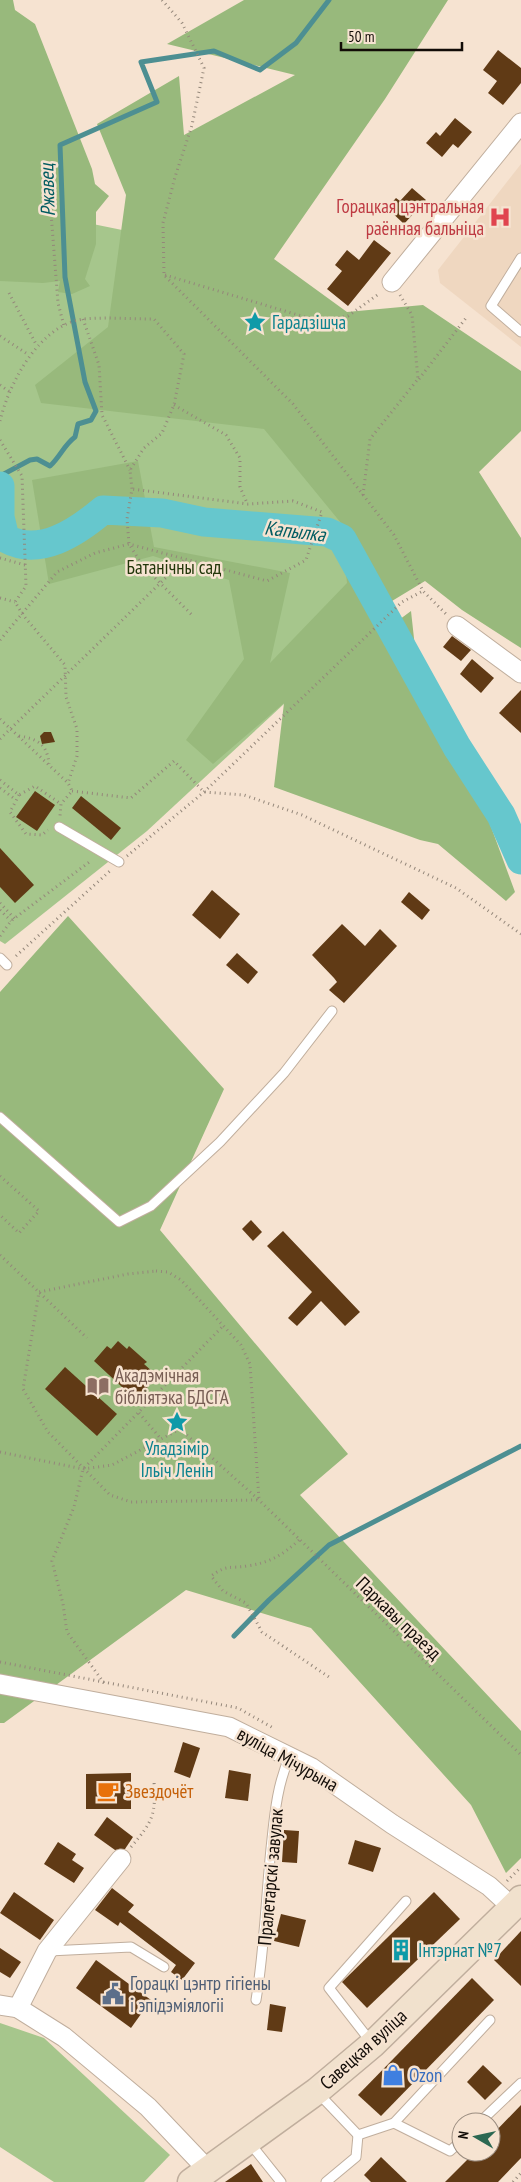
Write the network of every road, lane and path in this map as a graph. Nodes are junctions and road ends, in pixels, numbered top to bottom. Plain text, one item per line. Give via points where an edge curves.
1 (162, 0) edge
2 (521, 123) edge
3 (50, 200) dead end
4 (521, 258) edge
5 (164, 275) junction
6 (392, 282) junction
7 (9, 293) dead end
8 (466, 318) dead end
9 (83, 319) junction
10 (64, 326) junction
11 (521, 332) edge
12 (0, 336) edge
13 (38, 346) junction
14 (30, 355) junction
15 (418, 379) junction
16 (0, 385) edge
17 (10, 392) junction
18 (174, 405) junction
19 (0, 421) edge
20 (0, 440) edge
21 (130, 470) junction
22 (132, 488) junction
23 (363, 495) junction
24 (248, 504) junction
25 (129, 544) junction
26 (0, 558) edge
27 (186, 558) junction
28 (25, 566) junction
29 (161, 582) junction
30 (423, 591) junction
31 (0, 598) edge
32 (14, 602) junction
33 (22, 615) junction
34 (193, 616) dead end
35 (456, 626) joint
36 (0, 640) edge
37 (521, 673) edge
38 (65, 674) junction
39 (0, 719) edge
40 (11, 729) junction
41 (18, 736) junction
42 (0, 739) edge
43 (49, 764) junction
44 (0, 780) edge
45 (68, 783) junction
46 (0, 788) edge
47 (72, 791) junction
48 (204, 792) junction
49 (19, 795) junction
50 (15, 799) junction
51 (61, 804) junction
52 (59, 827) junction
53 (102, 852) junction
54 (119, 862) junction
55 (0, 903) edge
56 (0, 910) edge
57 (15, 919) junction
58 (11, 921) junction
59 (521, 934) edge
60 (0, 936) edge
61 (3, 961) edge
62 (332, 1011) dead end
63 (0, 1117) edge
64 (0, 1176) edge
65 (0, 1215) edge
66 (0, 1255) edge
67 (39, 1292) junction
68 (223, 1326) junction
69 (87, 1338) dead end
70 (139, 1413) junction
71 (161, 1439) junction
72 (0, 1452) edge
73 (83, 1470) junction
74 (259, 1500) junction
75 (299, 1540) junction
76 (332, 1679) dead end
77 (0, 1684) edge
78 (107, 1703) junction
79 (521, 1755) edge
80 (290, 1756) junction
81 (154, 1781) dead end
82 (121, 1859) joint
83 (406, 1901) dead end
84 (517, 1903) edge
85 (46, 1951) junction
86 (164, 1967) dead end
87 (256, 2000) dead end
88 (9, 2007) edge
89 (490, 2020) dead end
90 (372, 2044) junction
91 (521, 2083) edge
92 (317, 2091) junction
93 (491, 2112) edge
94 (394, 2123) junction
95 (358, 2135) junction
96 (247, 2140) junction
97 (451, 2150) edge
98 (521, 2173) edge
99 (199, 2176) edge
100 (281, 2182) edge
101 (326, 2182) edge
102 (512, 2182) edge

1 - 5 path via 182,23 204,68 192,125 174,177 163,223
2 - 6 street
3 - 10 path via 58,303
4 - 11 lane via 491,306
5 - 6 path via 318,321 348,316 368,304
5 - 23 path via 293,404
6 - 15 path via 412,315
7 - 13 path
8 - 15 path
9 - 10 path
9 - 18 path via 154,319 184,354
9 - 21 path via 99,365 102,415
10 - 13 path
12 - 14 path
13 - 14 path
14 - 17 path
15 - 23 path via 370,439
16 - 17 path
17 - 19 path
18 - 21 path via 162,433 144,448
18 - 24 path via 226,435 240,458 240,487
20 - 28 path via 22,476
21 - 22 path
22 - 24 path
22 - 25 path via 127,519
23 - 30 path via 394,535
24 - 27 path via 293,501 322,512 306,560 266,581
25 - 27 path
25 - 29 path via 143,566
25 - 33 path via 95,553 57,572
26 - 28 path
27 - 29 path
28 - 32 path via 26,586
29 - 34 path
29 - 38 path
30 - 35 path
30 - 48 path via 402,602
31 - 32 path
32 - 33 path
33 - 36 path
33 - 38 path via 65,665
35 - 37 street
38 - 40 path
38 - 45 path via 66,697 77,729 77,756
39 - 40 path
40 - 41 path
40 - 42 path
41 - 43 path
41 - 43 path via 34,738 47,751
43 - 45 path
44 - 49 path
45 - 47 path
46 - 50 path
47 - 48 path via 131,798 174,761
47 - 51 path
48 - 54 path
48 - 59 path via 244,794 302,815 456,888
49 - 50 path
49 - 51 path via 35,786
50 - 52 path via 10,812 26,834 42,835 51,827
51 - 52 path
52 - 53 lane
53 - 54 lane
53 - 57 path
54 - 61 path
55 - 57 path
56 - 58 path
57 - 58 path
58 - 60 path
62 - 63 lane via 284,1072 220,1142 151,1206 119,1222
64 - 65 path via 39,1211 19,1233
66 - 67 path
67 - 68 path via 128,1274 168,1272 181,1280
67 - 69 path
67 - 73 path via 23,1389 48,1432
68 - 70 path
68 - 74 path via 241,1345 250,1364
70 - 71 path
70 - 73 path
71 - 73 path via 112,1465
71 - 74 path, Паркавы праезд via 180,1429
72 - 73 path
73 - 74 path via 110,1494 131,1502
73 - 78 path via 74,1507 52,1561 66,1632 104,1682
74 - 75 path, Паркавы праезд
75 - 76 path via 280,1557 248,1566 223,1567 211,1576 223,1590 246,1603 262,1632
75 - 79 path, Паркавы праезд
77 - 78 street, вуліца Мічурына
78 - 80 street, вуліца Мічурына via 230,1727
80 - 84 street, вуліца Мічурына
80 - 87 lane, Пралетарскі завулак via 281,1776 275,1815 267,1882 264,1953
81 - 82 path via 155,1808 148,1826
82 - 85 street
83 - 90 lane via 329,1988
84 - 90 main road, Савецкая вуліца
85 - 86 lane via 131,1947
85 - 88 street
88 - 99 street via 64,2037 148,2107
89 - 94 lane
90 - 92 main road, Савецкая вуліца
91 - 93 lane
92 - 95 lane
92 - 96 main road, Савецкая вуліца
94 - 95 lane
94 - 97 lane
95 - 101 lane via 356,2157
96 - 99 main road, Савецкая вуліца
96 - 100 lane
98 - 102 path

